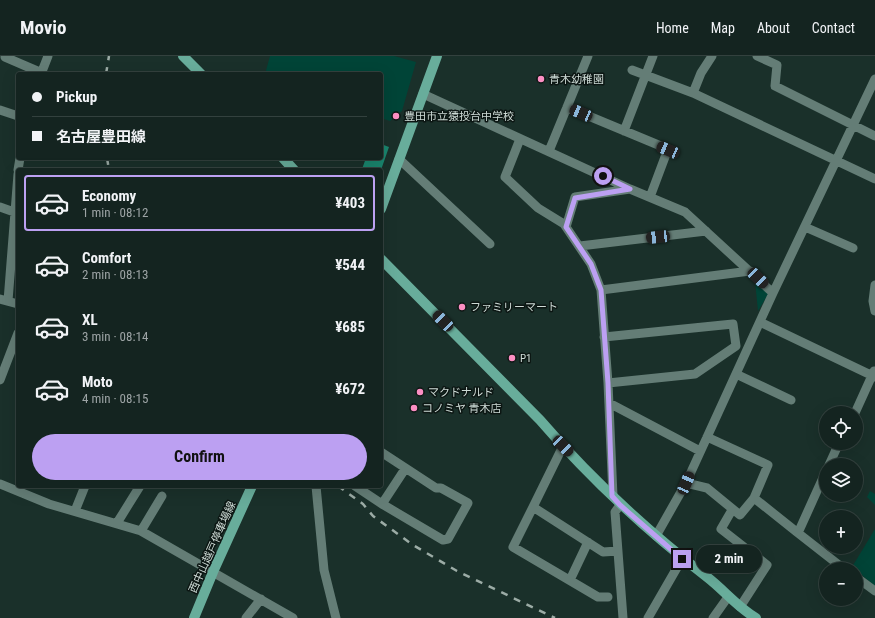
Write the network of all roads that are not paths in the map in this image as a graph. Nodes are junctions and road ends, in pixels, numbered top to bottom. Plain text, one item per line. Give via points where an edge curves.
1 (48, 56) edge
2 (184, 56) edge
3 (437, 56) edge
4 (588, 56) edge
5 (653, 56) edge
6 (712, 56) edge
7 (5, 57) edge
8 (760, 57) edge
9 (632, 70) dead end
10 (40, 72) edge
11 (42, 72) edge
12 (199, 72) edge
13 (646, 76) junction
14 (875, 79) edge
15 (872, 92) edge
16 (693, 93) junction
17 (423, 94) junction
18 (567, 107) junction
19 (0, 110) edge
20 (16, 115) edge
21 (853, 126) junction
22 (624, 131) junction
23 (875, 136) edge
24 (520, 139) junction
25 (549, 151) junction
26 (399, 159) junction
27 (285, 160) edge
28 (837, 161) junction
29 (292, 168) edge
30 (875, 179) edge
31 (630, 189) junction
32 (16, 193) edge
33 (650, 197) junction
34 (383, 203) edge
35 (0, 207) edge
36 (14, 212) junction
37 (566, 227) junction
38 (805, 227) junction
39 (706, 232) junction
40 (490, 244) dead end
41 (580, 246) junction
42 (853, 248) dead end
43 (383, 261) edge
44 (750, 271) junction
45 (875, 285) edge
46 (601, 290) junction
47 (773, 293) junction
48 (4, 300) edge
49 (16, 303) edge
50 (875, 311) edge
51 (760, 322) junction
52 (604, 337) junction
53 (16, 338) edge
54 (736, 346) junction
55 (746, 353) junction
56 (736, 374) junction
57 (874, 374) edge
58 (0, 380) edge
59 (608, 383) junction
60 (791, 400) dead end
61 (609, 403) junction
62 (858, 406) edge
63 (707, 437) junction
64 (563, 446) junction
65 (700, 451) junction
66 (383, 453) edge
67 (405, 468) junction
68 (686, 483) junction
69 (0, 484) edge
70 (819, 486) edge
71 (84, 488) edge
72 (139, 488) edge
73 (251, 488) edge
74 (316, 488) edge
75 (358, 488) edge
76 (162, 496) dead end
77 (612, 496) junction
78 (754, 498) junction
79 (382, 504) junction
80 (620, 505) junction
81 (533, 507) junction
82 (732, 510) junction
83 (75, 511) junction
84 (117, 523) junction
85 (140, 531) junction
86 (798, 532) junction
87 (656, 536) junction
88 (588, 542) junction
89 (618, 551) junction
90 (682, 559) junction
91 (835, 562) edge
92 (213, 572) junction
93 (570, 580) junction
94 (863, 582) edge
95 (875, 591) edge
96 (608, 597) dead end
97 (728, 597) junction
98 (261, 599) junction
99 (740, 607) junction
100 (194, 618) edge
101 (246, 618) edge
102 (293, 618) edge
103 (336, 618) edge
104 (623, 618) edge
105 (648, 618) edge
106 (713, 618) edge
107 (756, 618) edge

1 - 11 street
2 - 12 main road
3 - 17 main road
4 - 18 street
5 - 13 street
6 - 16 street via 701,73
7 - 10 street
8 - 21 street via 778,65 775,86
9 - 13 street
13 - 16 street
13 - 22 street
14 - 15 street
15 - 21 street
16 - 28 street
17 - 24 street
17 - 26 main road
18 - 22 street
18 - 25 street
19 - 20 street
21 - 23 street
21 - 28 street
22 - 33 street via 668,150
24 - 25 street
24 - 37 street via 505,177 538,208
25 - 31 street
26 - 34 main road
26 - 40 street
27 - 29 main road
28 - 30 street
28 - 38 street
31 - 33 street
31 - 37 street via 575,198
32 - 36 street
33 - 39 street via 685,212
35 - 36 street
36 - 48 street
37 - 41 street
38 - 42 street
38 - 47 street
39 - 41 street
39 - 44 street
41 - 46 street via 591,264
43 - 64 main road via 535,414
44 - 46 street
44 - 47 street
45 - 50 street
46 - 52 street
47 - 51 street
48 - 49 street
51 - 55 street
51 - 57 street
52 - 54 street via 733,324
52 - 59 street
53 - 58 street
54 - 55 street
54 - 59 street via 695,374
55 - 56 street
56 - 60 street
56 - 63 street
57 - 62 street
59 - 61 street
61 - 65 street
61 - 77 street
63 - 65 street
63 - 78 street via 768,465
64 - 77 main road
64 - 81 street
65 - 68 street
66 - 67 street
67 - 79 street
67 - 79 street via 436,488 441,488 468,503 448,539 443,540
68 - 82 street via 707,488
68 - 87 street
69 - 83 street via 49,504
70 - 86 street
71 - 83 street
72 - 84 street
73 - 92 main road, 西中山越戸停車場線
74 - 103 street via 324,570
75 - 79 street
76 - 85 street
77 - 80 main road
78 - 82 street via 740,515
78 - 86 street
80 - 87 main road
80 - 89 street via 615,512
81 - 88 street
81 - 93 street via 513,547
82 - 99 street via 721,529 767,565
83 - 84 street
84 - 85 street
85 - 92 street
86 - 91 street
87 - 90 main road
88 - 89 street via 603,552
88 - 93 street
89 - 104 street
90 - 97 main road
90 - 105 street
92 - 98 street
92 - 100 main road, 西中山越戸停車場線
93 - 96 street via 598,597
94 - 95 street
97 - 99 main road
97 - 106 street
98 - 101 street
98 - 102 street
99 - 107 main road

